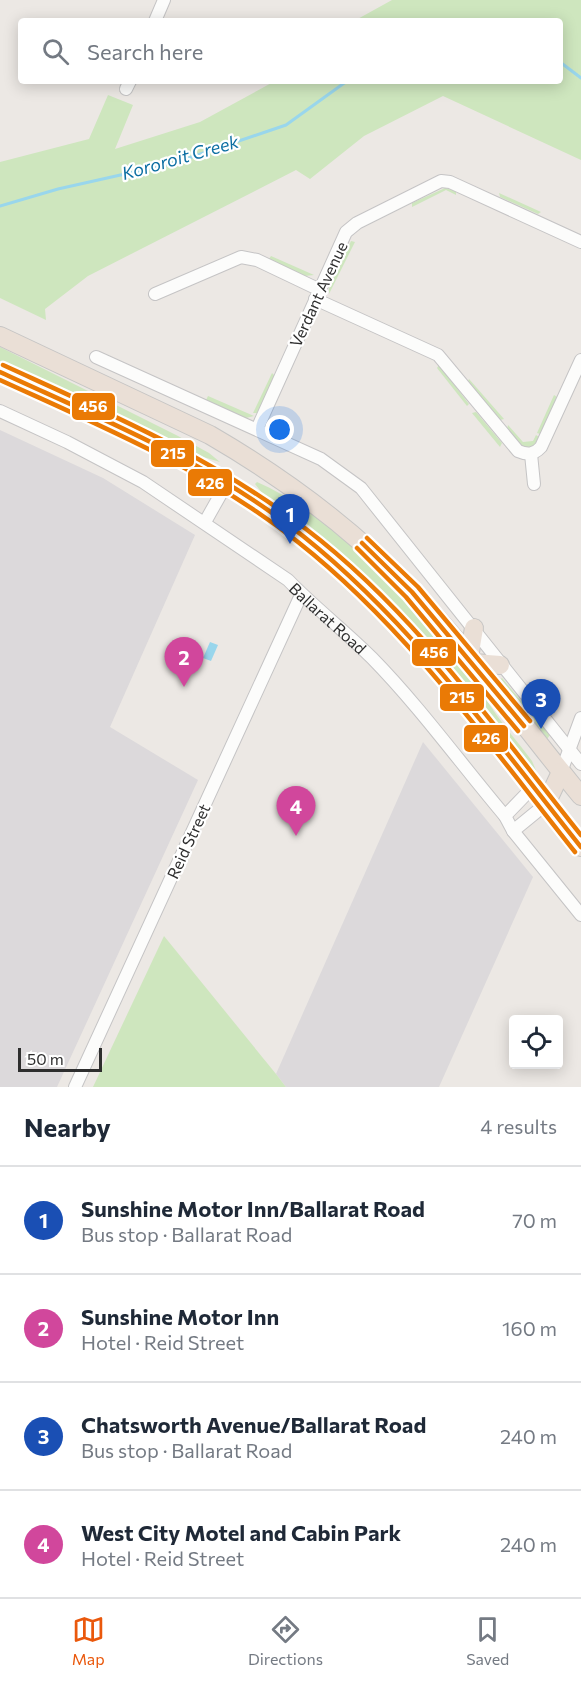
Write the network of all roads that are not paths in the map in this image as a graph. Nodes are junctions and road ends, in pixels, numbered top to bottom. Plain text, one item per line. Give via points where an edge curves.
1 (164, 0) edge
2 (156, 18) edge
3 (581, 242) edge
4 (155, 294) dead end
5 (317, 294) junction
6 (0, 336) edge
7 (96, 357) dead end
8 (581, 360) edge
9 (0, 372) edge
10 (0, 411) edge
11 (257, 429) junction
12 (243, 454) junction
13 (531, 454) junction
14 (227, 483) junction
15 (534, 484) dead end
16 (205, 522) junction
17 (301, 595) junction
18 (474, 628) junction
19 (471, 660) junction
20 (500, 665) junction
21 (581, 718) edge
22 (570, 740) junction
23 (581, 764) edge
24 (557, 767) junction
25 (532, 788) junction
26 (581, 796) edge
27 (546, 804) junction
28 (505, 816) junction
29 (513, 831) junction
30 (581, 847) edge
31 (581, 915) edge
32 (75, 1087) edge

1 - 2 street
3 - 5 street, Verdant Avenue via 450,182 441,182 346,232
4 - 5 street via 241,257 257,260
5 - 11 street, Verdant Avenue
5 - 13 street via 438,355 518,451
6 - 12 highway via 174,416
7 - 11 street
8 - 13 street via 541,447
9 - 14 highway
10 - 16 street, Ballarat Road via 143,482
11 - 18 street via 321,459 361,488
12 - 14 highway
12 - 19 highway via 351,534 412,592
13 - 15 street
14 - 16 street
14 - 25 highway via 302,536 352,579 404,632
16 - 17 street, Ballarat Road via 288,580
17 - 28 street, Ballarat Road via 372,658
17 - 32 street, Reid Street
18 - 19 highway
18 - 20 street
19 - 20 highway
19 - 24 highway
20 - 22 street
21 - 22 street
22 - 23 street
22 - 24 street via 556,750
24 - 25 highway
24 - 26 highway
24 - 27 highway
25 - 27 highway
25 - 28 street
27 - 29 street
27 - 30 highway
28 - 29 street, Ballarat Road
29 - 31 street, Ballarat Road

